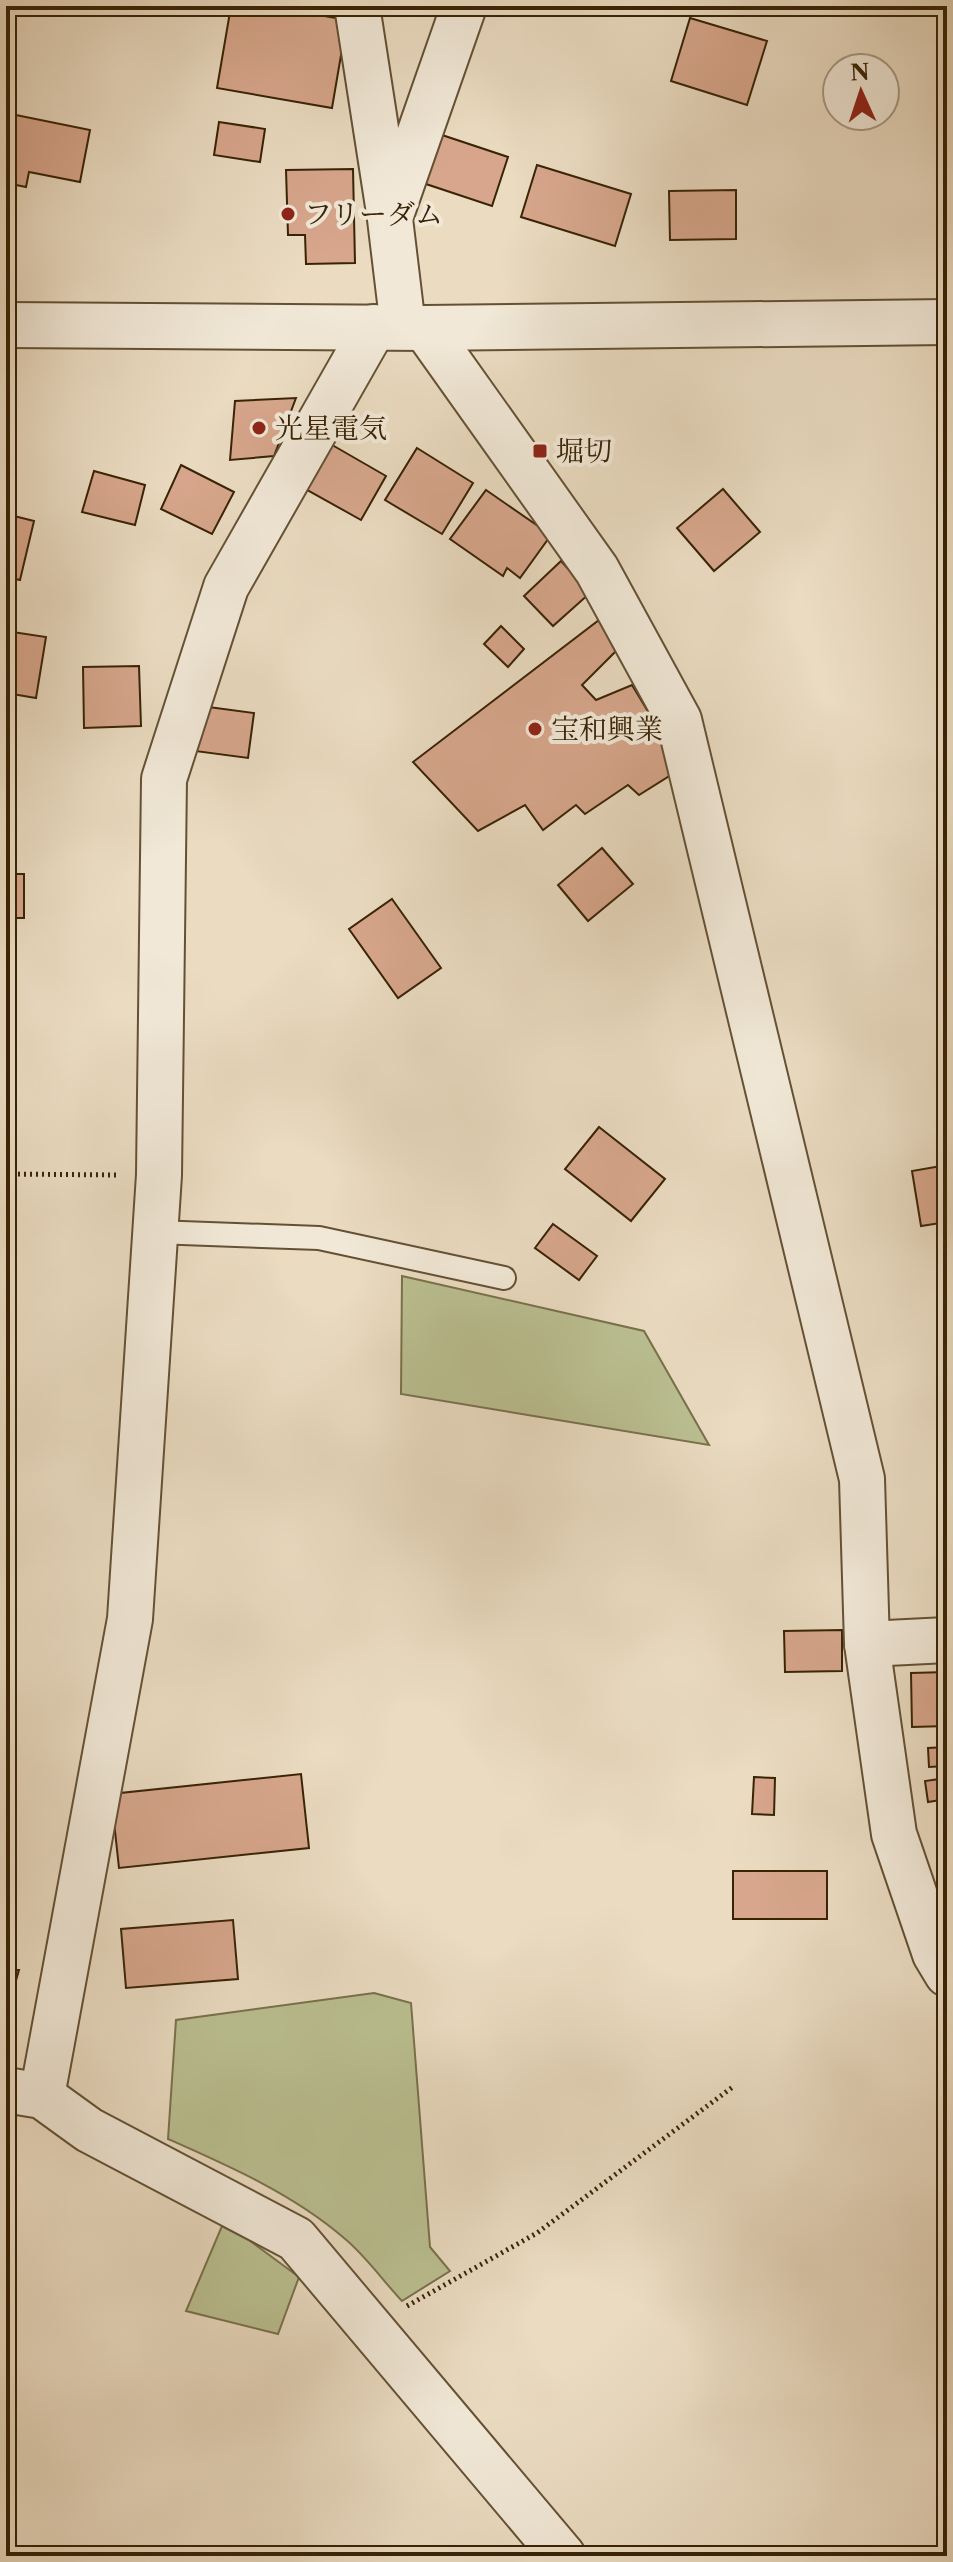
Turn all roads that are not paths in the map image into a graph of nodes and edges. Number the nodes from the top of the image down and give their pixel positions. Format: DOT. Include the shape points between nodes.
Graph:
graph roads {
  1 [pos="357,6"];
  2 [pos="464,6"];
  3 [pos="390,219"];
  4 [pos="947,322"];
  5 [pos="6,325"];
  6 [pos="401,327"];
  7 [pos="155,1232"];
  8 [pos="504,1278"];
  9 [pos="947,1640"];
  10 [pos="867,1644"];
  11 [pos="947,1974"];
  12 [pos="24,2093"];
  13 [pos="563,2556"];
  1 -- 3 [label="street"];
  2 -- 3 [label="street"];
  3 -- 6 [label="street"];
  4 -- 6 [label="street"];
  5 -- 6 [label="street"];
  6 -- 7 [label="street" via="226,587 164,779"];
  6 -- 10 [label="street" via="597,570 679,720 862,1479"];
  7 -- 8 [label="lane" via="319,1238"];
  7 -- 12 [label="street" via="130,1619"];
  9 -- 10 [label="street"];
  10 -- 11 [label="street" via="894,1834 935,1954"];
  12 -- 13 [label="street" via="296,2239"];
}
